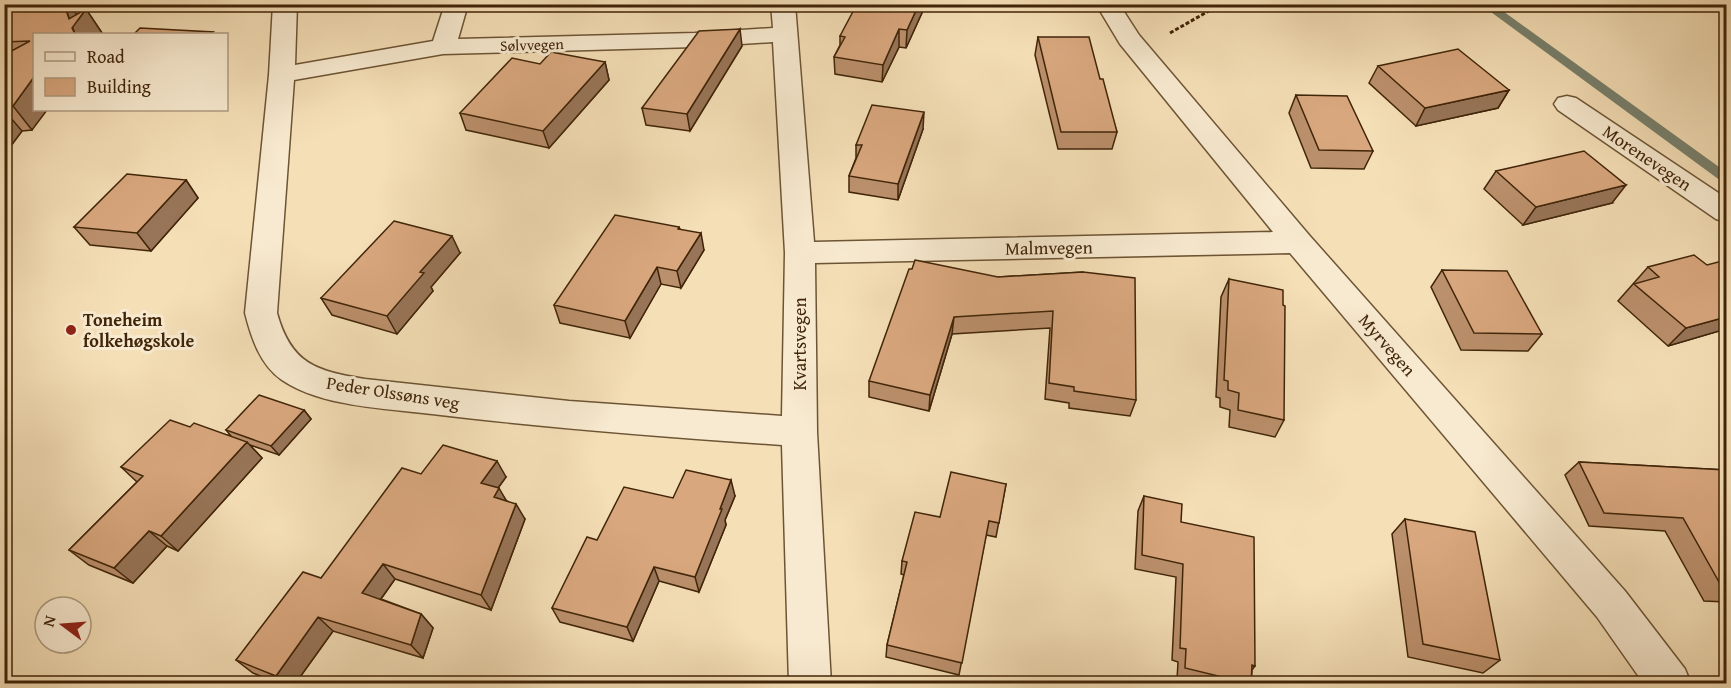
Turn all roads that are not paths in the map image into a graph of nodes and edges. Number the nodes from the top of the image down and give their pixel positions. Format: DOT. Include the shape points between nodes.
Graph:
graph roads {
  1 [pos="285,4"];
  2 [pos="457,4"];
  3 [pos="1107,4"];
  4 [pos="784,19"];
  5 [pos="443,47"];
  6 [pos="282,75"];
  7 [pos="1567,104"];
  8 [pos="1726,212"];
  9 [pos="1298,242"];
  10 [pos="800,254"];
  11 [pos="800,432"];
  12 [pos="810,684"];
  13 [pos="1670,684"];
  1 -- 6 [label="street, Peder Olssøns veg"];
  2 -- 5 [label="street"];
  3 -- 9 [label="street, Myrvegen" via="1137,49"];
  4 -- 5 [label="street, Sølvvegen" via="695,40"];
  4 -- 10 [label="street, Kvartsvegen"];
  5 -- 6 [label="street, Sølvvegen"];
  6 -- 11 [label="street, Peder Olssøns veg" via="261,313 275,353 300,374 339,388 495,409"];
  7 -- 8 [label="street, Morenevegen"];
  9 -- 10 [label="street, Malmvegen"];
  9 -- 13 [label="street, Myrvegen" via="1611,604"];
  10 -- 11 [label="street, Kvartsvegen"];
  11 -- 12 [label="street, Kvartsvegen"];
}
